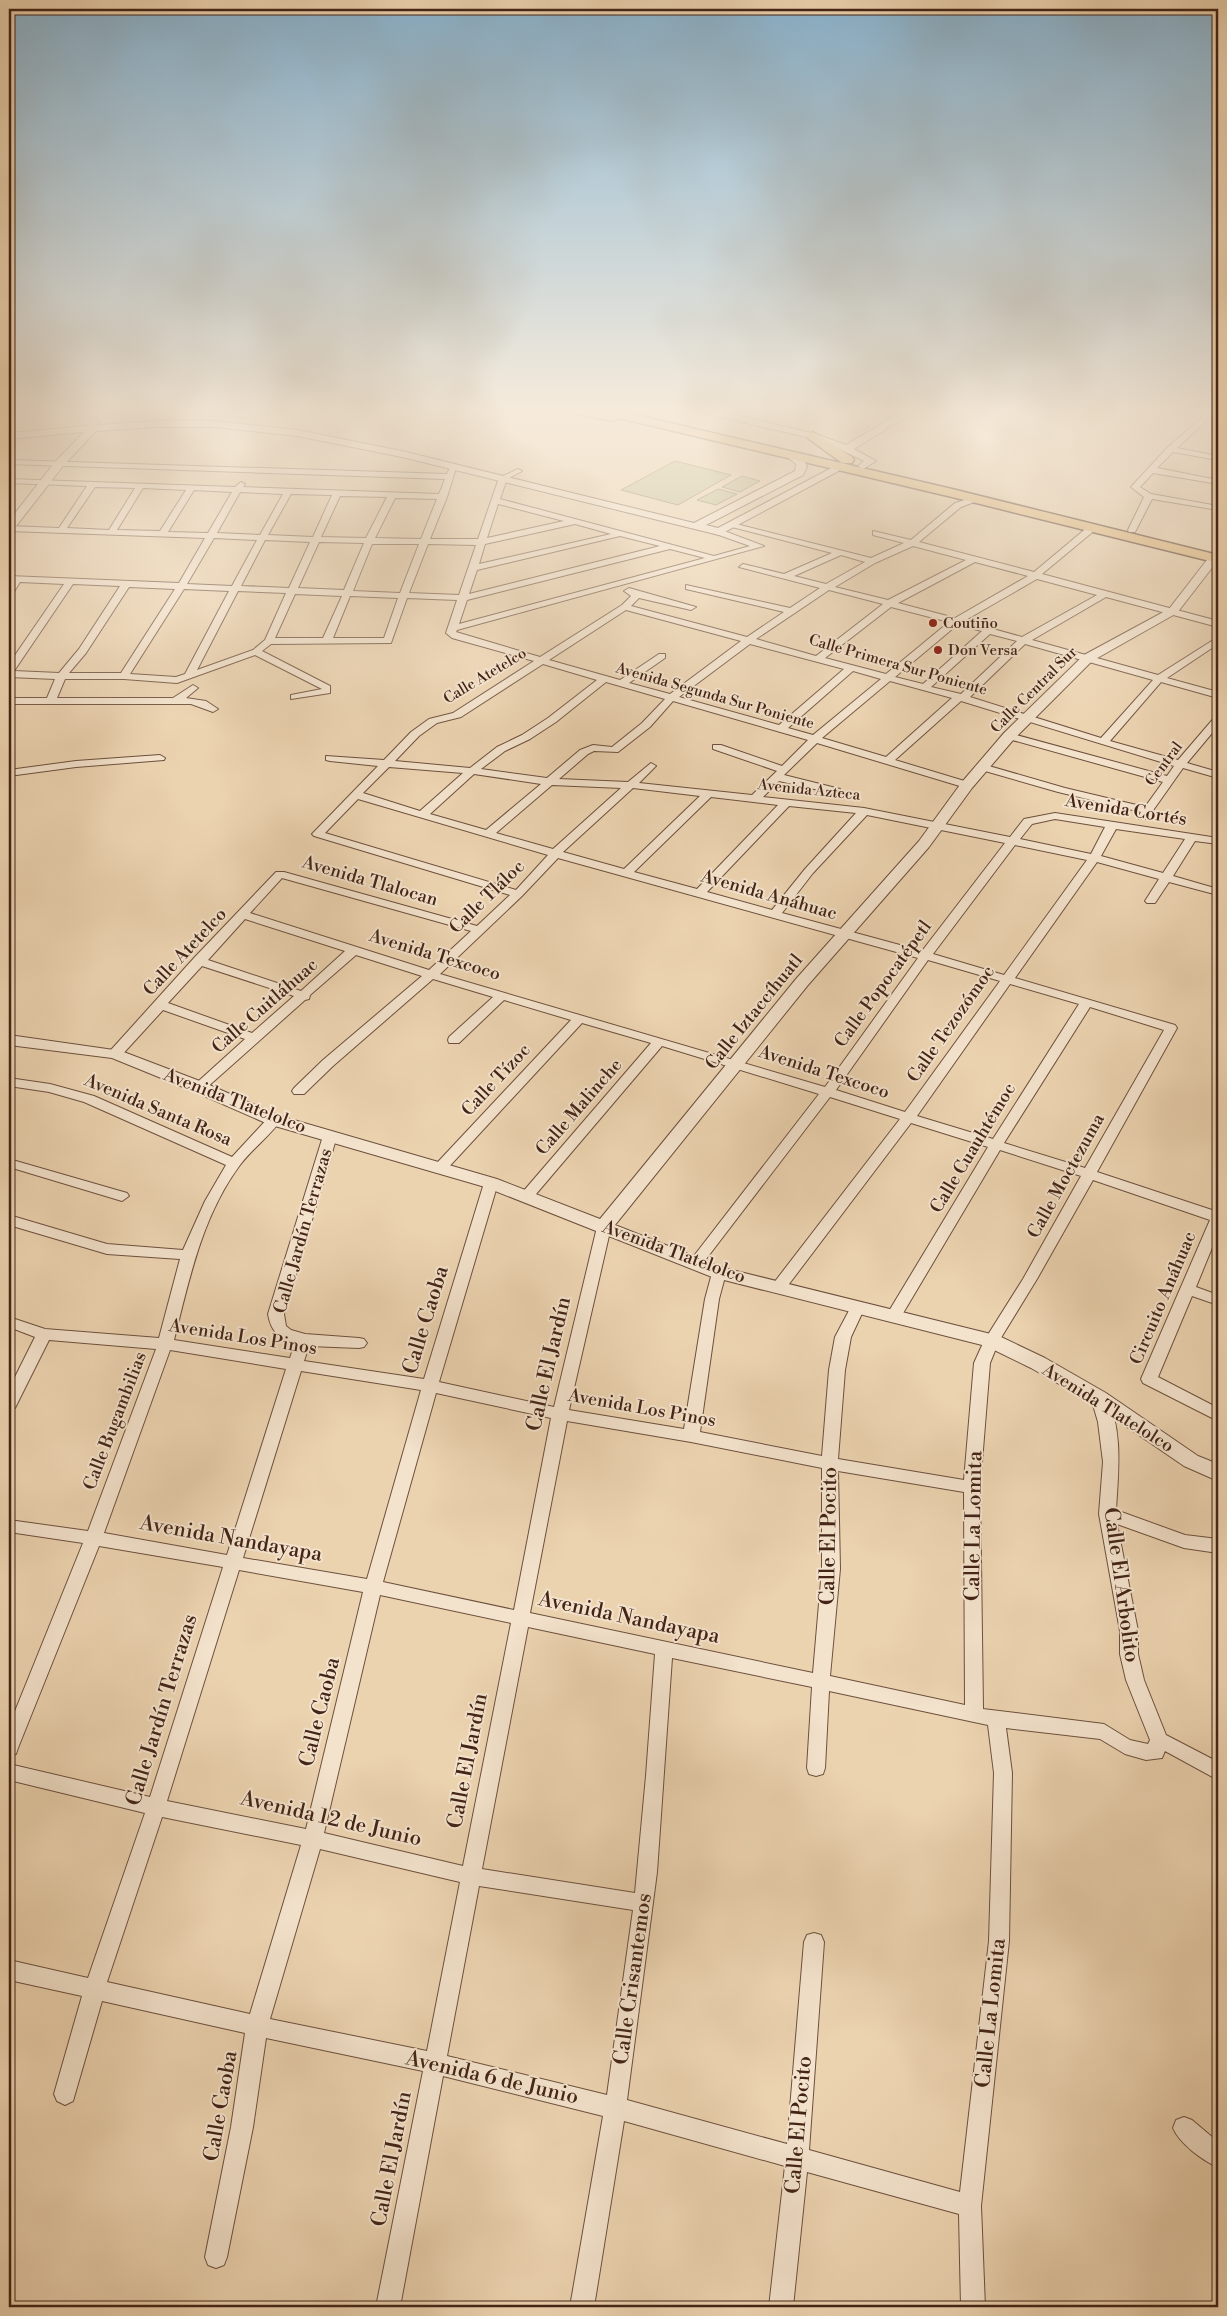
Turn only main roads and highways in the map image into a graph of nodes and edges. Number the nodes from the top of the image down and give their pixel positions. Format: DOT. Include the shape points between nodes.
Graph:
graph roads {
  1 [pos="1052,518"];
  2 [pos="1079,518"];
  3 [pos="1217,556"];
  1 -- 3 [label="main road"];
  2 -- 3 [label="main road" via="1132,530"];
}
